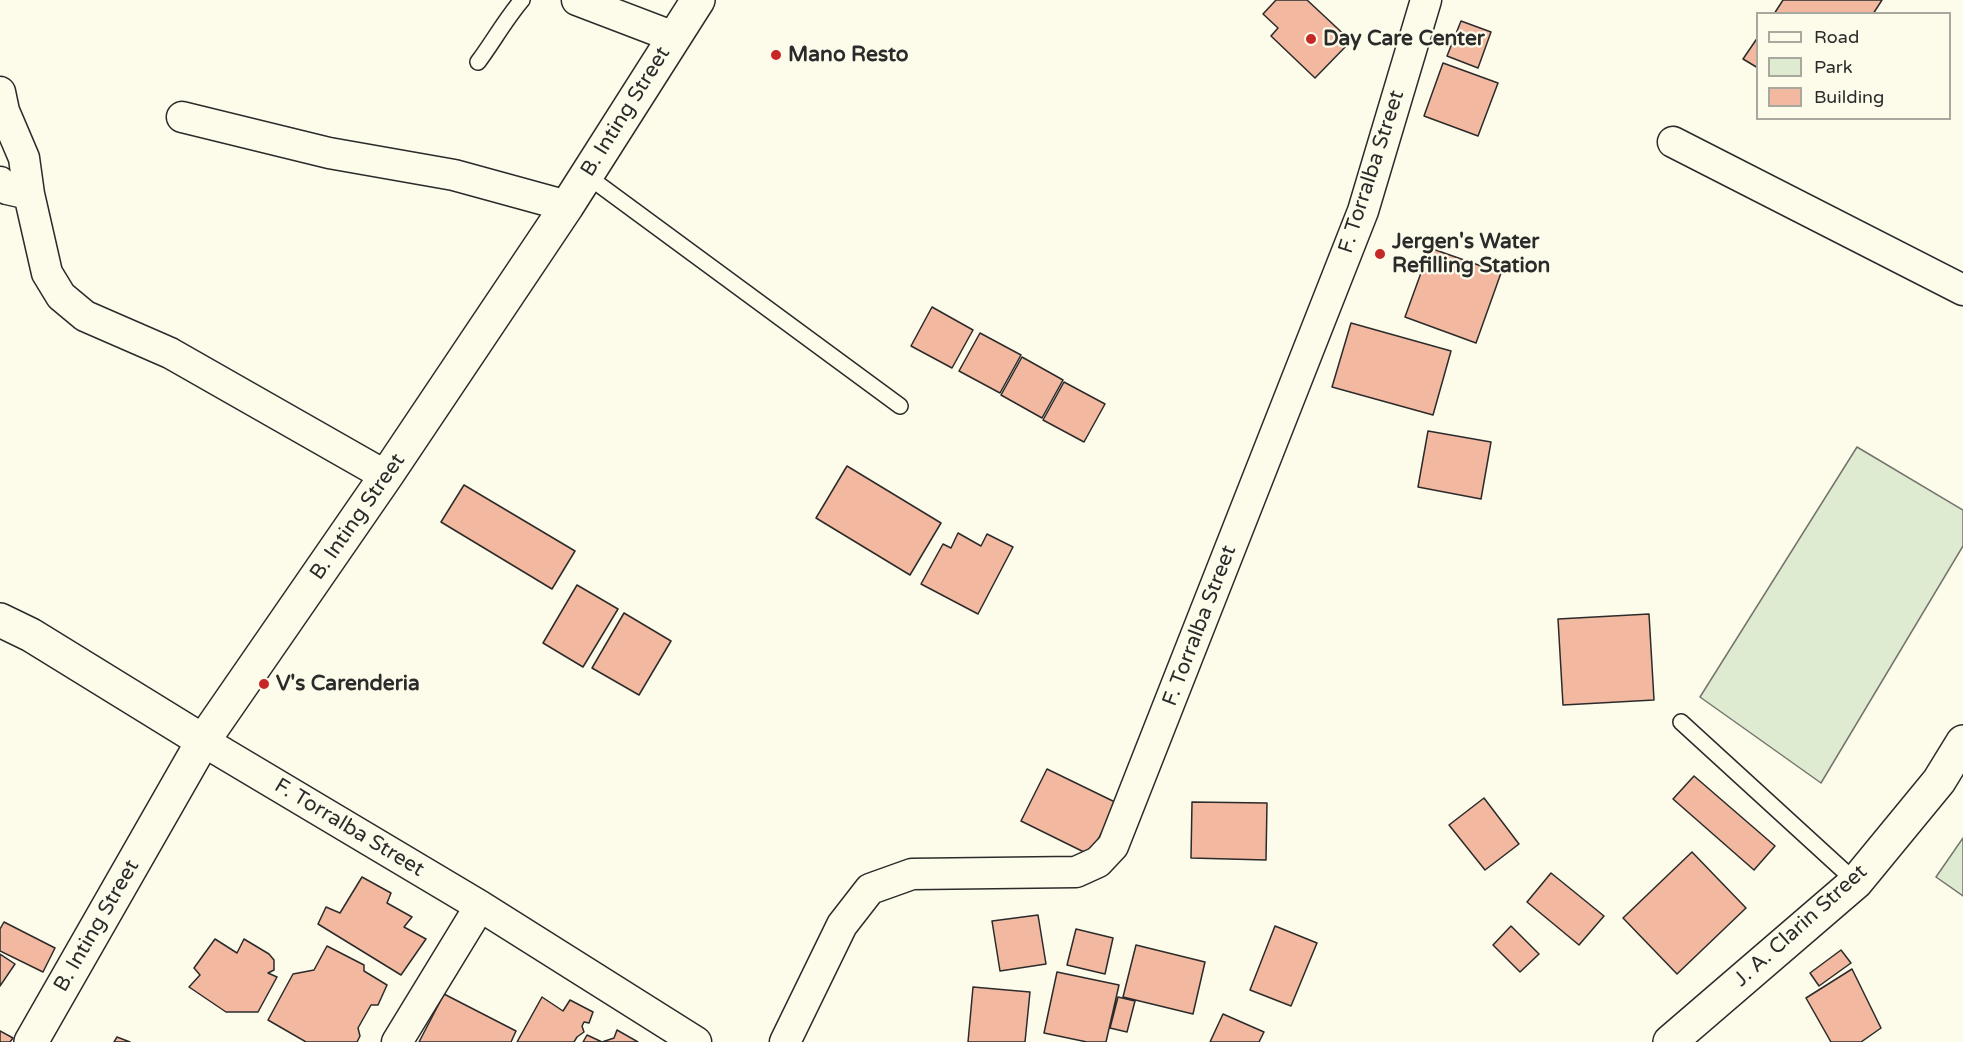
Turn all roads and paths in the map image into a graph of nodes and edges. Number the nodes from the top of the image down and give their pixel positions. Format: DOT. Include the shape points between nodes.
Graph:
graph roads {
  1 [pos="522,0"];
  2 [pos="577,0"];
  3 [pos="698,0"];
  4 [pos="1426,0"];
  5 [pos="674,37"];
  6 [pos="478,63"];
  7 [pos="1,105"];
  8 [pos="182,117"];
  9 [pos="1672,142"];
  10 [pos="586,176"];
  11 [pos="0,182"];
  12 [pos="29,194"];
  13 [pos="567,206"];
  14 [pos="1963,290"];
  15 [pos="900,406"];
  16 [pos="386,476"];
  17 [pos="0,620"];
  18 [pos="1681,722"];
  19 [pos="203,741"];
  20 [pos="1963,742"];
  21 [pos="1856,882"];
  22 [pos="480,906"];
  23 [pos="32,1042"];
  24 [pos="397,1042"];
  25 [pos="696,1042"];
  26 [pos="785,1042"];
  27 [pos="1670,1042"];
  1 -- 6 [label="lane"];
  2 -- 5 [label="street"];
  3 -- 5 [label="street, B. Inting Street"];
  4 -- 26 [label="street, F. Torralba Street" via="1363,211 1113,846 1098,862 1076,872 912,874 870,889 843,925"];
  5 -- 10 [label="street, B. Inting Street"];
  7 -- 12 [label="street" via="24,158"];
  8 -- 13 [label="street" via="329,153 454,176"];
  9 -- 14 [label="street"];
  10 -- 13 [label="street, B. Inting Street"];
  10 -- 15 [label="lane"];
  11 -- 12 [label="street" via="8,189"];
  12 -- 16 [label="street" via="47,273 61,296 85,316 170,353"];
  13 -- 16 [label="street, B. Inting Street"];
  16 -- 19 [label="street, B. Inting Street"];
  17 -- 19 [label="street, F. Torralba Street"];
  18 -- 21 [label="lane"];
  19 -- 22 [label="street, F. Torralba Street"];
  19 -- 23 [label="street, B. Inting Street"];
  20 -- 21 [label="street, J. A. Clarin Street" via="1939,781"];
  21 -- 27 [label="street, J. A. Clarin Street"];
  22 -- 24 [label="street"];
  22 -- 25 [label="street, F. Torralba Street"];
}
